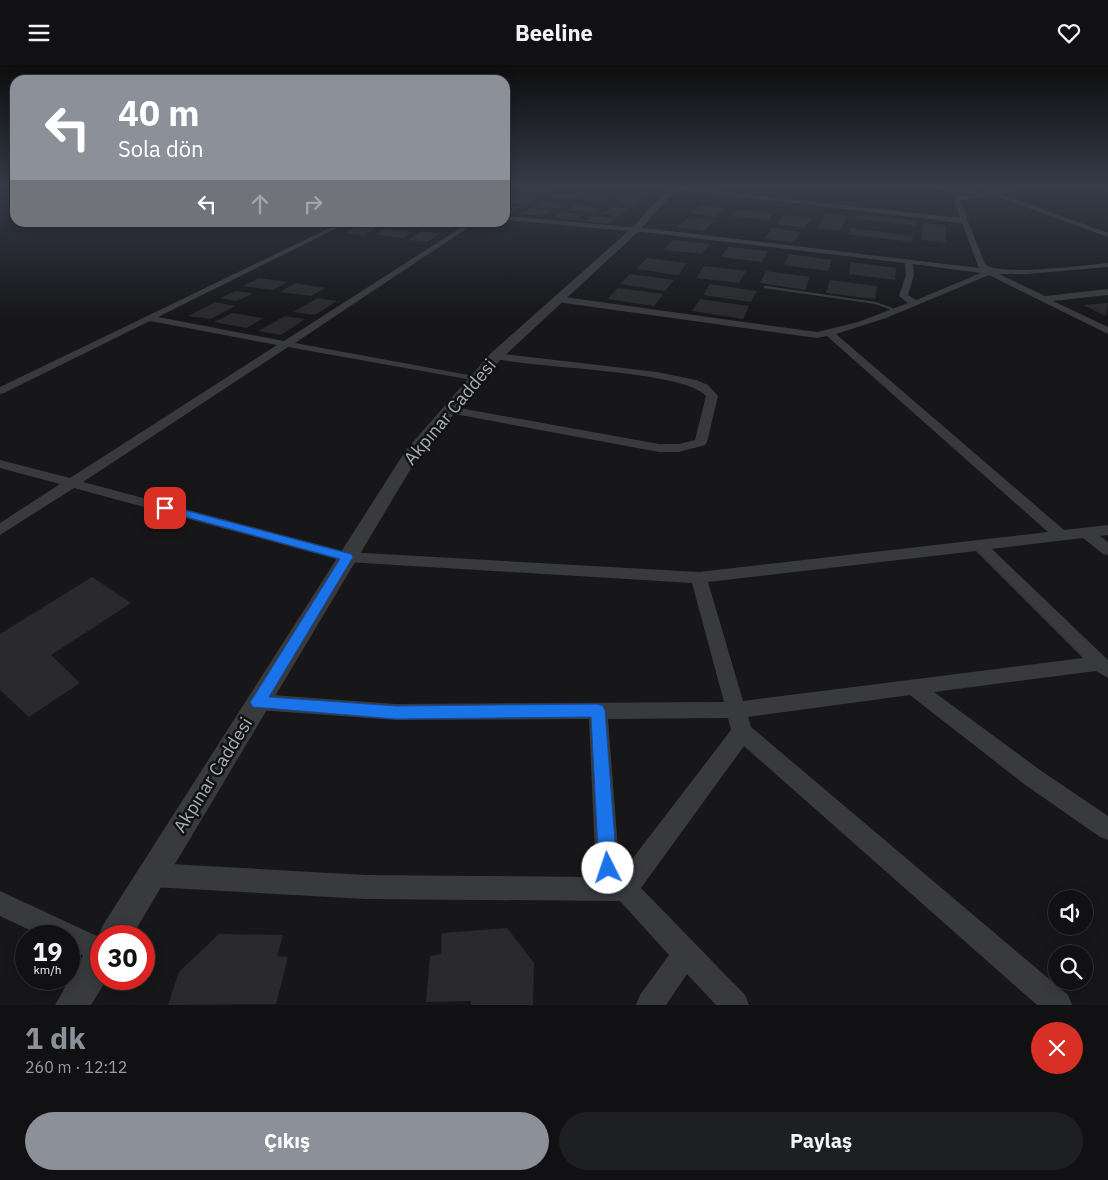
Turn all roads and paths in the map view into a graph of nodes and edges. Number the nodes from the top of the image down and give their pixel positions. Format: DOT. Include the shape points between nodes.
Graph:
graph roads {
  1 [pos="330,230"];
  2 [pos="462,230"];
  3 [pos="635,230"];
  4 [pos="643,230"];
  5 [pos="968,230"];
  6 [pos="1093,230"];
  7 [pos="1108,235"];
  8 [pos="909,261"];
  9 [pos="1108,265"];
  10 [pos="988,271"];
  11 [pos="766,287"];
  12 [pos="1108,293"];
  13 [pos="557,299"];
  14 [pos="1043,299"];
  15 [pos="914,303"];
  16 [pos="896,310"];
  17 [pos="148,318"];
  18 [pos="1108,331"];
  19 [pos="829,333"];
  20 [pos="287,344"];
  21 [pos="496,356"];
  22 [pos="474,379"];
  23 [pos="0,391"];
  24 [pos="448,410"];
  25 [pos="0,464"];
  26 [pos="73,483"];
  27 [pos="0,530"];
  28 [pos="1108,530"];
  29 [pos="1085,532"];
  30 [pos="1060,535"];
  31 [pos="979,545"];
  32 [pos="1108,550"];
  33 [pos="347,557"];
  34 [pos="699,578"];
  35 [pos="1103,667"];
  36 [pos="913,687"];
  37 [pos="258,702"];
  38 [pos="598,711"];
  39 [pos="739,721"];
  40 [pos="1108,829"];
  41 [pos="152,875"];
  42 [pos="617,888"];
  43 [pos="0,903"];
  44 [pos="121,925"];
  45 [pos="90,946"];
  46 [pos="687,952"];
  47 [pos="90,975"];
  48 [pos="72,1005"];
  49 [pos="650,1005"];
  50 [pos="735,1005"];
  51 [pos="1058,1005"];
  1 -- 17 [label="street"];
  2 -- 20 [label="street"];
  3 -- 13 [label="street, Akpınar Caddesi"];
  4 -- 8 [label="street"];
  5 -- 10 [label="street" via="974,251"];
  6 -- 7 [label="street"];
  8 -- 10 [label="street"];
  8 -- 15 [label="street" via="909,282 903,296"];
  9 -- 10 [label="street" via="1027,272"];
  10 -- 14 [label="street"];
  10 -- 15 [label="street"];
  11 -- 16 [label="lane" via="876,303"];
  12 -- 14 [label="street"];
  13 -- 19 [label="street" via="806,335"];
  13 -- 21 [label="street, Akpınar Caddesi"];
  14 -- 18 [label="street"];
  15 -- 16 [label="street"];
  16 -- 19 [label="street"];
  17 -- 20 [label="street"];
  17 -- 23 [label="street"];
  19 -- 30 [label="street"];
  20 -- 22 [label="street"];
  20 -- 26 [label="street"];
  21 -- 22 [label="street, Akpınar Caddesi"];
  21 -- 24 [label="street" via="657,375 704,387 712,395 701,442 679,448 659,448"];
  22 -- 24 [label="street, Akpınar Caddesi"];
  24 -- 33 [label="street, Akpınar Caddesi" via="412,453"];
  25 -- 26 [label="street"];
  26 -- 27 [label="street"];
  26 -- 33 [label="street"];
  28 -- 29 [label="street"];
  29 -- 30 [label="street"];
  29 -- 32 [label="street"];
  30 -- 31 [label="street"];
  31 -- 34 [label="street"];
  31 -- 35 [label="street"];
  33 -- 34 [label="street"];
  33 -- 37 [label="street, Akpınar Caddesi"];
  34 -- 39 [label="street"];
  35 -- 36 [label="street"];
  36 -- 39 [label="street"];
  36 -- 40 [label="street" via="1032,777"];
  37 -- 38 [label="street" via="396,712"];
  37 -- 41 [label="street, Akpınar Caddesi"];
  38 -- 39 [label="street"];
  38 -- 42 [label="street"];
  39 -- 42 [label="street"];
  39 -- 51 [label="street"];
  41 -- 42 [label="street" via="364,887"];
  41 -- 44 [label="street, Akpınar Caddesi"];
  42 -- 46 [label="street"];
  43 -- 45 [label="street"];
  46 -- 49 [label="street"];
  46 -- 50 [label="street"];
  47 -- 48 [label="street"];
}
